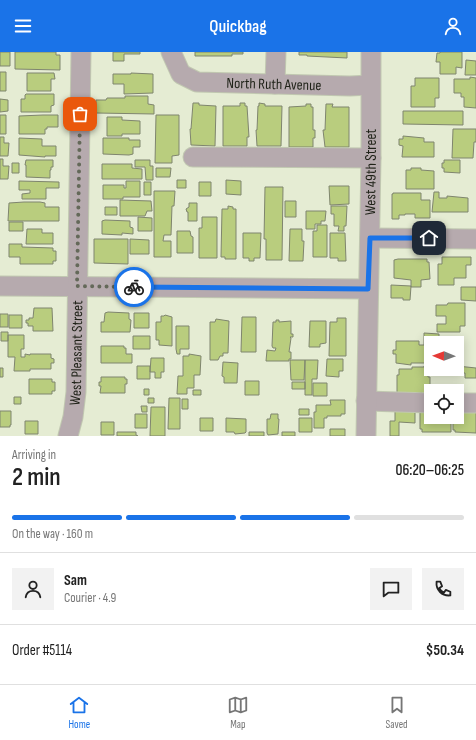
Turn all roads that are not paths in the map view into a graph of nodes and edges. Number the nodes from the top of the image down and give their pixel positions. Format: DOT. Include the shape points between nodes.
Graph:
graph roads {
  1 [pos="81,52"];
  2 [pos="171,52"];
  3 [pos="276,52"];
  4 [pos="371,52"];
  5 [pos="275,84"];
  6 [pos="370,85"];
  7 [pos="192,157"];
  8 [pos="371,158"];
  9 [pos="370,238"];
  10 [pos="476,239"];
  11 [pos="0,286"];
  12 [pos="77,286"];
  13 [pos="368,289"];
  14 [pos="366,401"];
  15 [pos="424,403"];
  16 [pos="464,403"];
  17 [pos="476,403"];
  18 [pos="68,436"];
  19 [pos="366,436"];
  1 -- 12 [label="street, West Pleasant Street"];
  2 -- 5 [label="street, North Ruth Avenue" via="180,74 197,82"];
  3 -- 5 [label="street"];
  4 -- 6 [label="street, West 49th Street"];
  5 -- 6 [label="street, North Ruth Avenue"];
  6 -- 8 [label="street, West 49th Street"];
  7 -- 8 [label="street"];
  8 -- 9 [label="street, West 49th Street"];
  9 -- 10 [label="street"];
  9 -- 13 [label="street, West 49th Street"];
  11 -- 12 [label="street"];
  12 -- 13 [label="street"];
  12 -- 18 [label="street, West Pleasant Street" via="76,392"];
  13 -- 14 [label="street, West 49th Street"];
  14 -- 15 [label="street"];
  14 -- 19 [label="street, West 49th Street"];
  16 -- 17 [label="street"];
}
